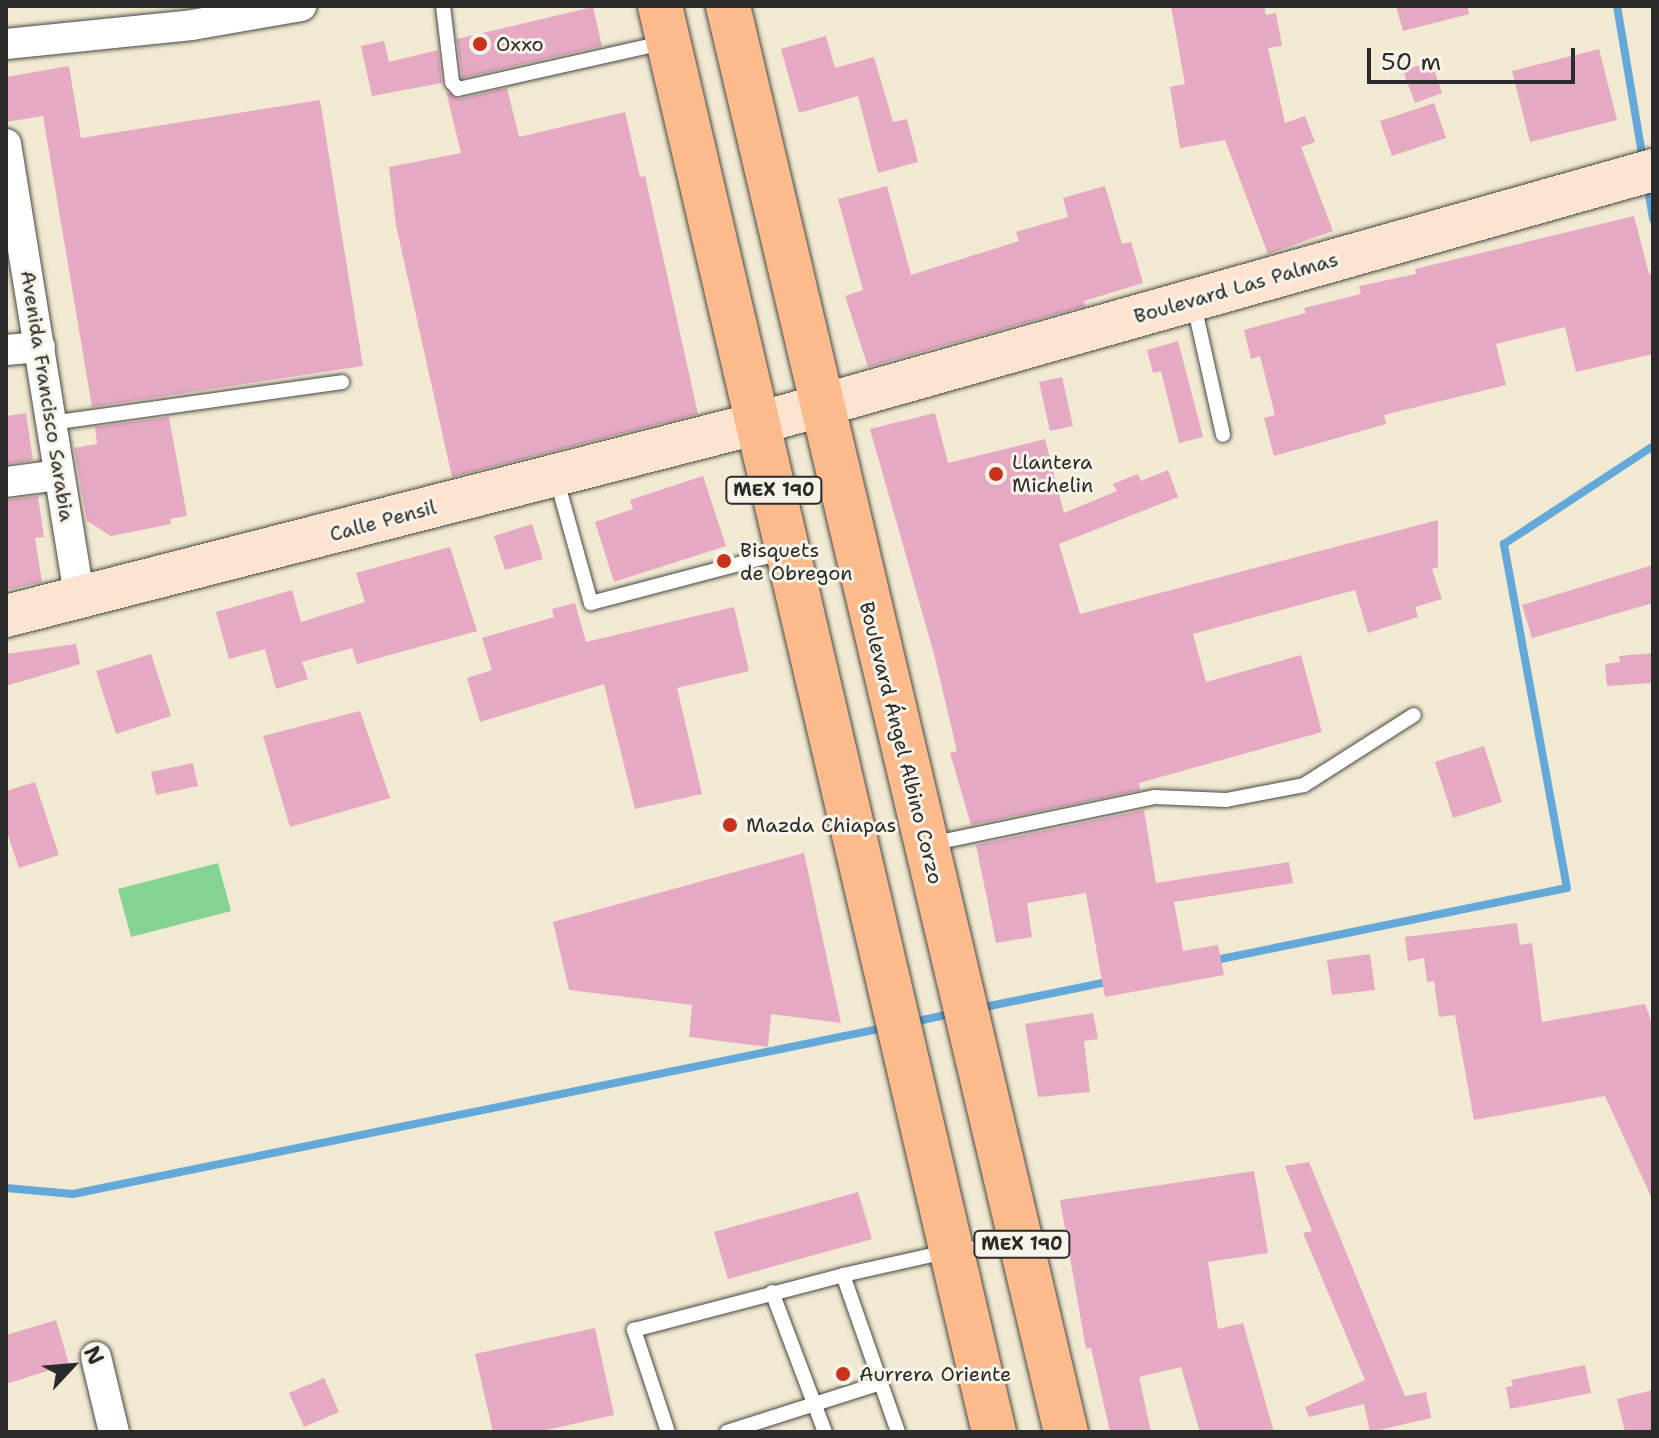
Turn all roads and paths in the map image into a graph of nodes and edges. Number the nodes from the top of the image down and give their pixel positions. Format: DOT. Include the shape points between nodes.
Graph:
graph roads {
  1 [pos="301,6"];
  2 [pos="443,6"];
  3 [pos="728,6"];
  4 [pos="190,15"];
  5 [pos="665,24"];
  6 [pos="6,44"];
  7 [pos="6,144"];
  8 [pos="1643,173"];
  9 [pos="11,200"];
  10 [pos="1193,300"];
  11 [pos="40,347"];
  12 [pos="6,350"];
  13 [pos="342,382"];
  14 [pos="819,406"];
  15 [pos="51,423"];
  16 [pos="759,423"];
  17 [pos="1223,435"];
  18 [pos="58,475"];
  19 [pos="556,476"];
  20 [pos="6,482"];
  21 [pos="788,551"];
  22 [pos="80,600"];
  23 [pos="6,616"];
  24 [pos="1414,715"];
  25 [pos="926,845"];
  26 [pos="1022,1244"];
  27 [pos="950,1251"];
  28 [pos="843,1275"];
  29 [pos="772,1292"];
  30 [pos="96,1357"];
  31 [pos="881,1383"];
  32 [pos="814,1402"];
  33 [pos="114,1432"];
  34 [pos="668,1432"];
  35 [pos="727,1432"];
  36 [pos="825,1432"];
  37 [pos="898,1432"];
  38 [pos="994,1432"];
  39 [pos="1066,1432"];
  1 -- 4 [label="street"];
  2 -- 5 [label="lane" via="452,82 458,89"];
  3 -- 14 [label="main road, Boulevard Ángel Albino Corzo / MEX 190"];
  4 -- 6 [label="street"];
  5 -- 16 [label="main road, MEX 190"];
  7 -- 9 [label="street, Avenida Francisco Sarabia"];
  8 -- 10 [label="main road, Boulevard Las Palmas"];
  9 -- 11 [label="street, Avenida Francisco Sarabia"];
  10 -- 14 [label="main road, Boulevard Las Palmas"];
  10 -- 17 [label="lane"];
  11 -- 12 [label="street"];
  11 -- 15 [label="street, Avenida Francisco Sarabia"];
  13 -- 15 [label="lane"];
  14 -- 16 [label="main road, Boulevard Las Palmas"];
  14 -- 25 [label="main road, Boulevard Ángel Albino Corzo / MEX 190"];
  15 -- 18 [label="street, Avenida Francisco Sarabia"];
  16 -- 19 [label="main road, Calle Pensil"];
  16 -- 21 [label="main road, MEX 190"];
  18 -- 20 [label="street"];
  18 -- 22 [label="street, Avenida Francisco Sarabia"];
  19 -- 21 [label="lane" via="591,603"];
  19 -- 22 [label="main road, Calle Pensil"];
  21 -- 27 [label="main road, MEX 190"];
  22 -- 23 [label="main road, Calle Pensil"];
  24 -- 25 [label="lane" via="1304,785 1226,800 1155,797"];
  25 -- 26 [label="main road, Boulevard Ángel Albino Corzo / MEX 190"];
  26 -- 27 [label="lane"];
  26 -- 39 [label="main road, Boulevard Ángel Albino Corzo / MEX 190"];
  27 -- 28 [label="lane"];
  27 -- 38 [label="main road, MEX 190"];
  28 -- 29 [label="lane"];
  28 -- 31 [label="lane"];
  29 -- 32 [label="lane"];
  29 -- 34 [label="lane" via="634,1330"];
  30 -- 33 [label="street"];
  31 -- 32 [label="lane"];
  31 -- 37 [label="lane"];
  32 -- 35 [label="lane"];
  32 -- 36 [label="lane"];
}
